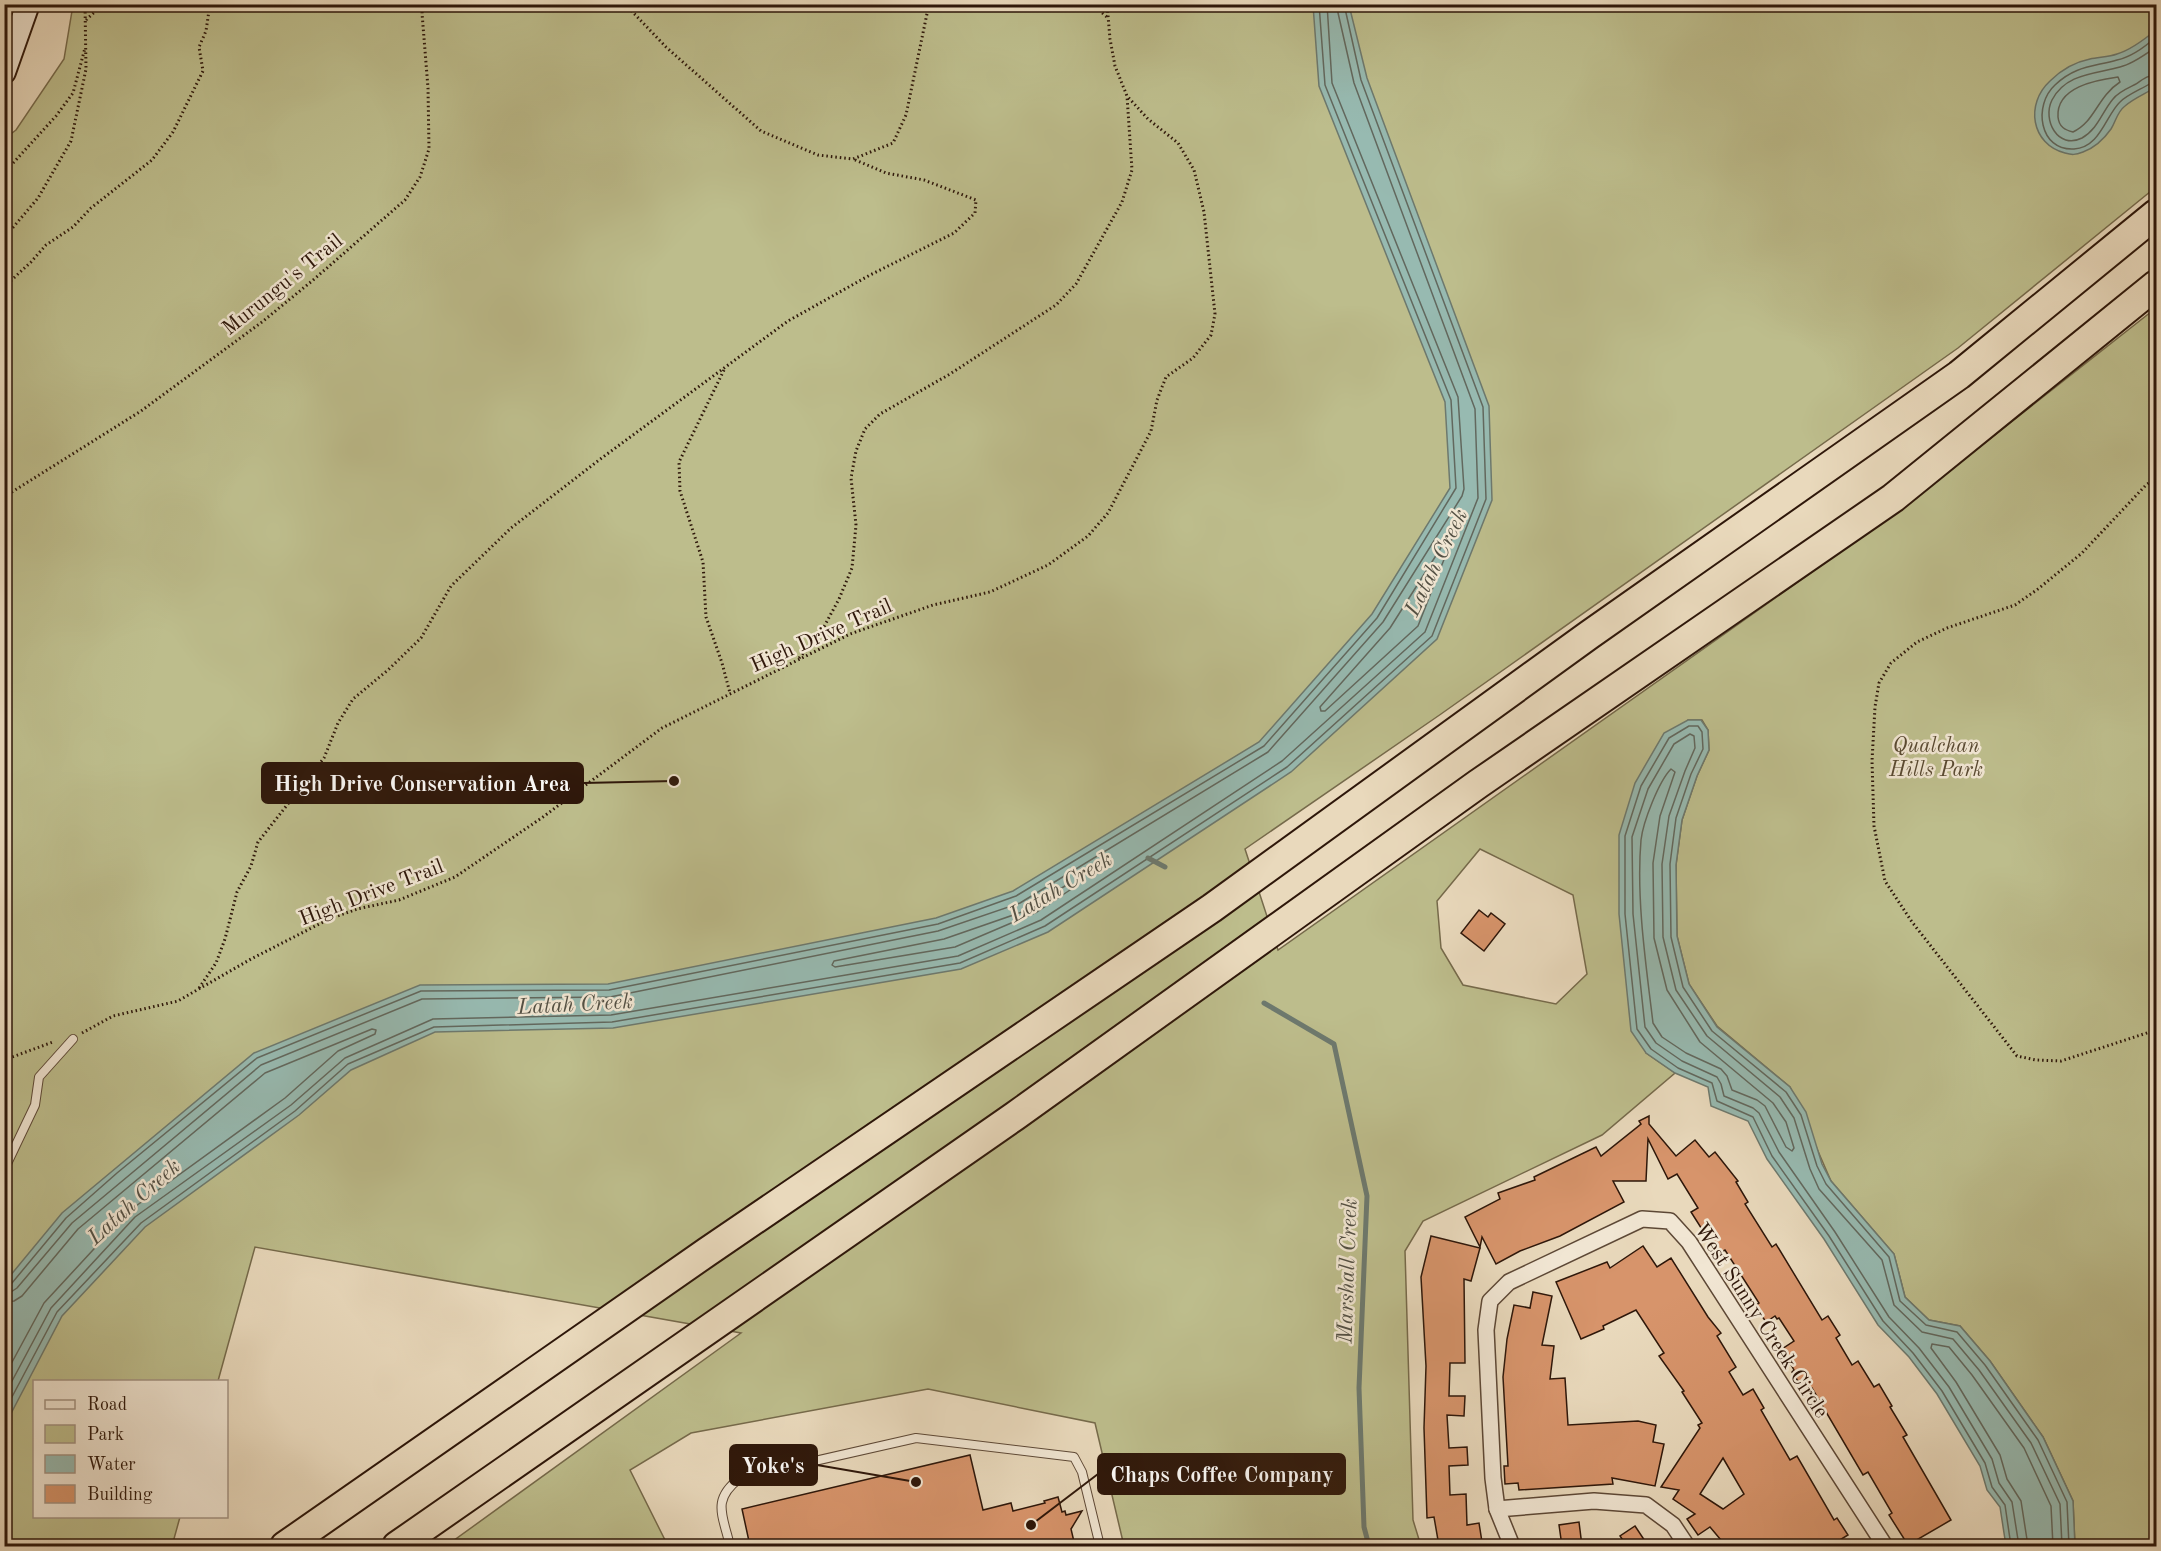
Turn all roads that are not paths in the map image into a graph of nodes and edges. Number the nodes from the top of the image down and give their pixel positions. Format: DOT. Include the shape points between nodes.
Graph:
graph roads {
  1 [pos="28,5"];
  2 [pos="4,72"];
  3 [pos="2157,214"];
  4 [pos="2157,285"];
  5 [pos="73,1039"];
  6 [pos="4,1170"];
  7 [pos="1497,1509"];
  8 [pos="285,1546"];
  9 [pos="398,1546"];
  10 [pos="730,1546"];
  11 [pos="1100,1546"];
  12 [pos="1512,1546"];
  13 [pos="1687,1546"];
  14 [pos="1885,1546"];
  1 -- 2 [label="main road"];
  3 -- 8 [label="highway" via="1959,375 1589,635 1212,908"];
  4 -- 9 [label="highway" via="1893,498 1488,778 996,1129"];
  5 -- 6 [label="lane" via="39,1077 35,1105"];
  7 -- 12 [label="street"];
  7 -- 13 [label="street" via="1594,1502 1646,1505 1672,1525"];
  7 -- 14 [label="street, West Sunny Creek Circle" via="1485,1330 1491,1301 1509,1282 1642,1220 1670,1221 1689,1242"];
  10 -- 11 [label="lane" via="720,1505 727,1489 740,1478 916,1438 1074,1457 1082,1472"];
}
